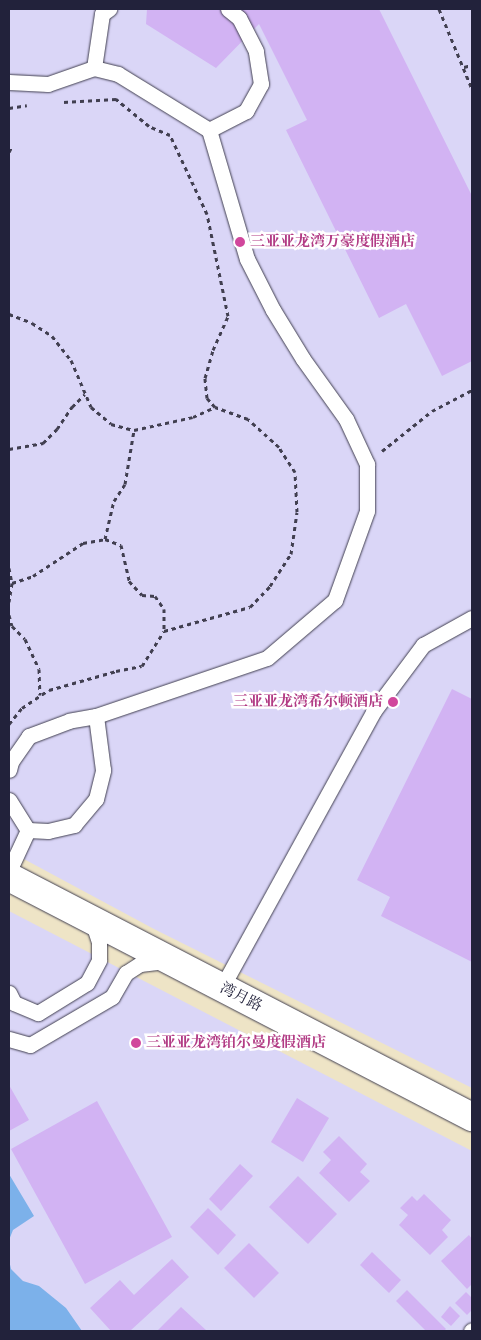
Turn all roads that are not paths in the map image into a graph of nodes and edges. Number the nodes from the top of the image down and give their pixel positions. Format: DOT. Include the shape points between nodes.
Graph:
graph roads {
  1 [pos="109,9"];
  2 [pos="228,9"];
  3 [pos="94,68"];
  4 [pos="9,82"];
  5 [pos="209,130"];
  6 [pos="472,618"];
  7 [pos="96,716"];
  8 [pos="9,770"];
  9 [pos="9,800"];
  10 [pos="28,830"];
  11 [pos="9,871"];
  12 [pos="9,876"];
  13 [pos="92,919"];
  14 [pos="170,960"];
  15 [pos="222,987"];
  16 [pos="9,993"];
  17 [pos="9,1038"];
  18 [pos="472,1117"];
  1 -- 3 [label="lane" via="102,14"];
  2 -- 5 [label="lane" via="239,18 256,51 260,84 246,112"];
  3 -- 4 [label="lane" via="48,84"];
  3 -- 5 [label="lane" via="118,74"];
  5 -- 7 [label="lane" via="247,259 303,359 346,419 367,464 367,511 335,600 267,658"];
  6 -- 15 [label="lane" via="424,645 374,712"];
  7 -- 8 [label="lane" via="69,720 29,736"];
  7 -- 10 [label="lane" via="103,770 96,799 74,825 48,831"];
  9 -- 10 [label="lane"];
  10 -- 11 [label="lane"];
  12 -- 13 [label="street, 湾月路"];
  13 -- 14 [label="street, 湾月路"];
  13 -- 16 [label="lane" via="99,942 99,960 87,983 38,1013 14,1003"];
  14 -- 15 [label="street, 湾月路"];
  14 -- 17 [label="lane" via="140,964 126,973 112,997 30,1045"];
  15 -- 18 [label="street, 湾月路"];
}
